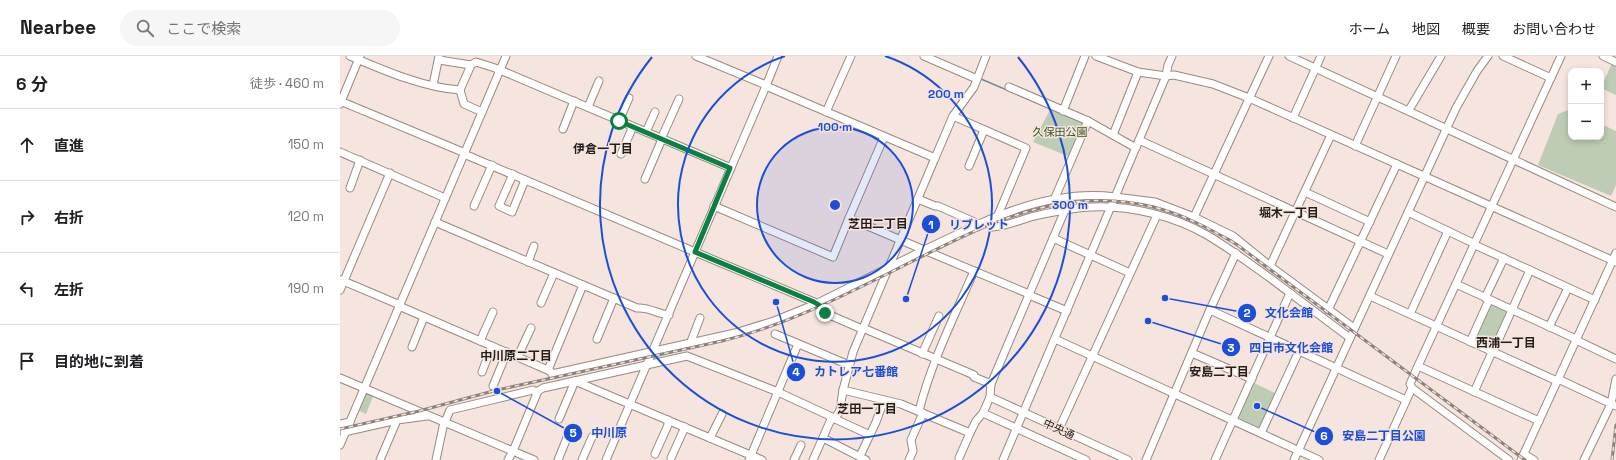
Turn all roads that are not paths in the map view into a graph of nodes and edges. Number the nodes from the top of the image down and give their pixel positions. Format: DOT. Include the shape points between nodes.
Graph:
graph roads {
  1 [pos="350,56"];
  2 [pos="506,56"];
  3 [pos="697,56"];
  4 [pos="778,56"];
  5 [pos="851,56"];
  6 [pos="924,56"];
  7 [pos="986,56"];
  8 [pos="1085,56"];
  9 [pos="1096,56"];
  10 [pos="1172,56"];
  11 [pos="1268,56"];
  12 [pos="1289,56"];
  13 [pos="1321,56"];
  14 [pos="1396,56"];
  15 [pos="1441,56"];
  16 [pos="1488,56"];
  17 [pos="1503,56"];
  18 [pos="1561,56"];
  19 [pos="1603,56"];
  20 [pos="360,58"];
  21 [pos="439,58"];
  22 [pos="1616,62"];
  23 [pos="471,65"];
  24 [pos="1315,68"];
  25 [pos="500,71"];
  26 [pos="1138,72"];
  27 [pos="1166,76"];
  28 [pos="1552,78"];
  29 [pos="977,79"];
  30 [pos="599,81"];
  31 [pos="433,85"];
  32 [pos="766,86"];
  33 [pos="1008,87"];
  34 [pos="460,90"];
  35 [pos="1378,96"];
  36 [pos="629,98"];
  37 [pos="1249,98"];
  38 [pos="679,99"];
  39 [pos="574,101"];
  40 [pos="340,102"];
  41 [pos="588,107"];
  42 [pos="1409,110"];
  43 [pos="1063,111"];
  44 [pos="482,112"];
  45 [pos="655,112"];
  46 [pos="826,112"];
  47 [pos="953,116"];
  48 [pos="1293,118"];
  49 [pos="619,121"];
  50 [pos="1087,123"];
  51 [pos="631,126"];
  52 [pos="1446,128"];
  53 [pos="563,129"];
  54 [pos="984,130"];
  55 [pos="646,132"];
  56 [pos="1113,135"];
  57 [pos="1331,135"];
  58 [pos="884,137"];
  59 [pos="661,139"];
  60 [pos="1139,140"];
  61 [pos="1355,146"];
  62 [pos="1136,148"];
  63 [pos="340,152"];
  64 [pos="464,154"];
  65 [pos="621,154"];
  66 [pos="935,158"];
  67 [pos="360,160"];
  68 [pos="1514,160"];
  69 [pos="1397,164"];
  70 [pos="492,165"];
  71 [pos="969,166"];
  72 [pos="730,168"];
  73 [pos="390,173"];
  74 [pos="513,174"];
  75 [pos="1214,174"];
  76 [pos="1424,175"];
  77 [pos="645,179"];
  78 [pos="525,180"];
  79 [pos="350,188"];
  80 [pos="1305,192"];
  81 [pos="1115,197"];
  82 [pos="445,198"];
  83 [pos="918,199"];
  84 [pos="1054,200"];
  85 [pos="474,206"];
  86 [pos="714,206"];
  87 [pos="1492,206"];
  88 [pos="1616,207"];
  89 [pos="1111,208"];
  90 [pos="1065,210"];
  91 [pos="1295,212"];
  92 [pos="1408,212"];
  93 [pos="998,215"];
  94 [pos="1157,215"];
  95 [pos="1194,217"];
  96 [pos="849,218"];
  97 [pos="435,222"];
  98 [pos="1370,222"];
  99 [pos="979,224"];
  100 [pos="1448,231"];
  101 [pos="1053,238"];
  102 [pos="900,240"];
  103 [pos="1360,241"];
  104 [pos="1475,244"];
  105 [pos="534,246"];
  106 [pos="924,250"];
  107 [pos="695,252"];
  108 [pos="1236,253"];
  109 [pos="1616,253"];
  110 [pos="1388,254"];
  111 [pos="1090,255"];
  112 [pos="1504,258"];
  113 [pos="1614,261"];
  114 [pos="528,262"];
  115 [pos="1270,266"];
  116 [pos="888,268"];
  117 [pos="1530,270"];
  118 [pos="974,271"];
  119 [pos="554,273"];
  120 [pos="1130,273"];
  121 [pos="342,281"];
  122 [pos="1456,284"];
  123 [pos="583,285"];
  124 [pos="1568,288"];
  125 [pos="340,290"];
  126 [pos="1290,293"];
  127 [pos="1029,294"];
  128 [pos="1370,296"];
  129 [pos="614,298"];
  130 [pos="1487,299"];
  131 [pos="1594,300"];
  132 [pos="541,303"];
  133 [pos="816,304"];
  134 [pos="399,306"];
  135 [pos="1210,310"];
  136 [pos="1328,310"];
  137 [pos="1512,310"];
  138 [pos="1067,311"];
  139 [pos="493,312"];
  140 [pos="1410,314"];
  141 [pos="668,315"];
  142 [pos="939,316"];
  143 [pos="424,317"];
  144 [pos="700,318"];
  145 [pos="1437,326"];
  146 [pos="1549,327"];
  147 [pos="531,328"];
  148 [pos="862,328"];
  149 [pos="1354,328"];
  150 [pos="775,334"];
  151 [pos="1270,338"];
  152 [pos="1350,338"];
  153 [pos="597,339"];
  154 [pos="1054,339"];
  155 [pos="1576,340"];
  156 [pos="480,341"];
  157 [pos="1470,342"];
  158 [pos="690,344"];
  159 [pos="798,344"];
  160 [pos="492,346"];
  161 [pos="412,347"];
  162 [pos="653,351"];
  163 [pos="1299,351"];
  164 [pos="507,352"];
  165 [pos="1493,352"];
  166 [pos="1192,353"];
  167 [pos="922,354"];
  168 [pos="518,356"];
  169 [pos="1092,357"];
  170 [pos="936,359"];
  171 [pos="1616,359"];
  172 [pos="647,364"];
  173 [pos="849,365"];
  174 [pos="1418,366"];
  175 [pos="1336,368"];
  176 [pos="548,370"];
  177 [pos="482,372"];
  178 [pos="340,378"];
  179 [pos="1616,378"];
  180 [pos="1252,379"];
  181 [pos="1557,380"];
  182 [pos="575,381"];
  183 [pos="991,384"];
  184 [pos="493,386"];
  185 [pos="365,388"];
  186 [pos="1412,388"];
  187 [pos="843,390"];
  188 [pos="538,391"];
  189 [pos="778,392"];
  190 [pos="1474,392"];
  191 [pos="1174,394"];
  192 [pos="990,397"];
  193 [pos="884,400"];
  194 [pos="1406,400"];
  195 [pos="630,404"];
  196 [pos="1613,405"];
  197 [pos="921,412"];
  198 [pos="1023,412"];
  199 [pos="983,413"];
  200 [pos="722,414"];
  201 [pos="428,416"];
  202 [pos="834,418"];
  203 [pos="559,419"];
  204 [pos="397,420"];
  205 [pos="668,420"];
  206 [pos="1233,421"];
  207 [pos="1539,421"];
  208 [pos="350,422"];
  209 [pos="444,422"];
  210 [pos="340,424"];
  211 [pos="685,427"];
  212 [pos="571,428"];
  213 [pos="1017,429"];
  214 [pos="1059,429"];
  215 [pos="343,432"];
  216 [pos="970,433"];
  217 [pos="1261,433"];
  218 [pos="870,435"];
  219 [pos="592,437"];
  220 [pos="710,438"];
  221 [pos="823,438"];
  222 [pos="340,445"];
  223 [pos="801,445"];
  224 [pos="1298,450"];
  225 [pos="513,451"];
  226 [pos="655,454"];
  227 [pos="1522,457"];
  228 [pos="672,458"];
  229 [pos="750,458"];
  230 [pos="863,458"];
  231 [pos="959,458"];
  232 [pos="1083,459"];
  233 [pos="380,460"];
  234 [pos="436,460"];
  235 [pos="508,460"];
  236 [pos="534,460"];
  237 [pos="558,460"];
  238 [pos="582,460"];
  239 [pos="606,460"];
  240 [pos="762,460"];
  241 [pos="794,460"];
  242 [pos="813,460"];
  243 [pos="909,460"];
  244 [pos="1003,460"];
  245 [pos="1128,460"];
  246 [pos="1146,460"];
  247 [pos="1215,460"];
  248 [pos="1294,460"];
  249 [pos="1319,460"];
  250 [pos="1379,460"];
  251 [pos="1509,460"];
  252 [pos="1534,460"];
  253 [pos="1584,460"];
  1 -- 20 [label="street"];
  2 -- 25 [label="street"];
  3 -- 32 [label="street"];
  4 -- 32 [label="street"];
  5 -- 46 [label="street"];
  6 -- 29 [label="street"];
  7 -- 29 [label="street"];
  8 -- 43 [label="street"];
  9 -- 26 [label="street"];
  10 -- 27 [label="street"];
  11 -- 37 [label="street"];
  12 -- 24 [label="street"];
  13 -- 24 [label="street"];
  14 -- 35 [label="street"];
  15 -- 42 [label="street"];
  16 -- 52 [label="street" via="1466,89"];
  17 -- 28 [label="street"];
  18 -- 28 [label="street"];
  19 -- 22 [label="street"];
  20 -- 31 [label="street" via="394,74"];
  20 -- 40 [label="street"];
  21 -- 23 [label="street"];
  21 -- 31 [label="street"];
  23 -- 25 [label="street" via="476,62"];
  23 -- 34 [label="street"];
  24 -- 35 [label="street"];
  24 -- 48 [label="street"];
  25 -- 39 [label="street"];
  25 -- 44 [label="street"];
  26 -- 27 [label="street"];
  26 -- 56 [label="street"];
  27 -- 37 [label="street" via="1174,75 1213,84"];
  27 -- 60 [label="street"];
  28 -- 68 [label="street"];
  29 -- 47 [label="street"];
  30 -- 41 [label="street"];
  31 -- 34 [label="street"];
  32 -- 46 [label="street"];
  32 -- 72 [label="street"];
  33 -- 43 [label="street"];
  34 -- 44 [label="street" via="464,104"];
  35 -- 42 [label="street"];
  35 -- 61 [label="street"];
  36 -- 49 [label="street"];
  37 -- 48 [label="street"];
  37 -- 75 [label="street"];
  38 -- 59 [label="street"];
  39 -- 41 [label="street"];
  39 -- 53 [label="street"];
  40 -- 64 [label="street"];
  41 -- 49 [label="street"];
  42 -- 52 [label="street"];
  43 -- 50 [label="street"];
  44 -- 64 [label="street"];
  45 -- 55 [label="street"];
  46 -- 58 [label="street"];
  47 -- 54 [label="street"];
  47 -- 66 [label="street"];
  48 -- 57 [label="street"];
  49 -- 51 [label="street"];
  50 -- 56 [label="street"];
  50 -- 84 [label="street"];
  51 -- 55 [label="street"];
  51 -- 65 [label="street"];
  52 -- 68 [label="street"];
  52 -- 76 [label="street"];
  54 -- 71 [label="street"];
  54 -- 93 [label="street" via="1026,148"];
  55 -- 59 [label="street"];
  56 -- 62 [label="street"];
  57 -- 61 [label="street"];
  57 -- 80 [label="street"];
  58 -- 66 [label="street"];
  58 -- 96 [label="street"];
  59 -- 72 [label="street"];
  59 -- 77 [label="street"];
  60 -- 62 [label="street"];
  60 -- 75 [label="street"];
  61 -- 69 [label="street"];
  62 -- 81 [label="street"];
  63 -- 67 [label="street"];
  64 -- 70 [label="street"];
  64 -- 82 [label="street"];
  66 -- 83 [label="street"];
  67 -- 73 [label="street"];
  67 -- 79 [label="street"];
  68 -- 87 [label="street"];
  68 -- 88 [label="street"];
  69 -- 76 [label="street"];
  69 -- 98 [label="street"];
  70 -- 74 [label="street"];
  70 -- 85 [label="street"];
  72 -- 86 [label="street"];
  73 -- 82 [label="street"];
  73 -- 121 [label="street"];
  74 -- 78 [label="street"];
  74 -- 78 [label="street" via="499,206 512,212"];
  75 -- 91 [label="street"];
  75 -- 95 [label="street"];
  76 -- 87 [label="street"];
  76 -- 92 [label="street"];
  78 -- 107 [label="street"];
  80 -- 91 [label="street"];
  80 -- 98 [label="street"];
  81 -- 84 [label="street" via="1094,196"];
  81 -- 89 [label="street"];
  81 -- 95 [label="street" via="1155,202"];
  82 -- 97 [label="street"];
  83 -- 99 [label="street"];
  83 -- 102 [label="street"];
  84 -- 93 [label="street"];
  86 -- 96 [label="street" via="833,257"];
  86 -- 107 [label="street"];
  87 -- 104 [label="street"];
  87 -- 113 [label="street"];
  89 -- 90 [label="street"];
  89 -- 94 [label="street"];
  89 -- 111 [label="street"];
  90 -- 93 [label="street" via="993,227"];
  90 -- 101 [label="street"];
  91 -- 103 [label="street"];
  91 -- 115 [label="street"];
  92 -- 100 [label="street"];
  92 -- 110 [label="street"];
  93 -- 99 [label="street"];
  94 -- 108 [label="street" via="1195,229"];
  94 -- 120 [label="street"];
  95 -- 115 [label="street" via="1233,236"];
  96 -- 102 [label="street"];
  97 -- 114 [label="street"];
  97 -- 134 [label="street"];
  98 -- 103 [label="street"];
  99 -- 106 [label="street"];
  100 -- 104 [label="street"];
  100 -- 140 [label="street"];
  101 -- 111 [label="street"];
  101 -- 127 [label="street"];
  102 -- 106 [label="street"];
  102 -- 116 [label="street"];
  103 -- 110 [label="street"];
  103 -- 136 [label="street"];
  104 -- 112 [label="street"];
  104 -- 122 [label="street"];
  105 -- 114 [label="street"];
  106 -- 116 [label="street"];
  106 -- 118 [label="street"];
  107 -- 133 [label="street"];
  107 -- 141 [label="street"];
  108 -- 126 [label="street"];
  108 -- 135 [label="street"];
  109 -- 113 [label="street"];
  110 -- 128 [label="street"];
  111 -- 120 [label="street"];
  111 -- 138 [label="street"];
  112 -- 117 [label="street"];
  112 -- 130 [label="street"];
  113 -- 131 [label="street"];
  114 -- 119 [label="street"];
  115 -- 136 [label="street"];
  116 -- 133 [label="street"];
  116 -- 148 [label="street"];
  117 -- 124 [label="street"];
  117 -- 137 [label="street"];
  118 -- 127 [label="street"];
  118 -- 170 [label="street"];
  119 -- 123 [label="street"];
  119 -- 132 [label="street"];
  120 -- 169 [label="street"];
  121 -- 125 [label="street"];
  121 -- 134 [label="street"];
  122 -- 130 [label="street"];
  122 -- 145 [label="street"];
  123 -- 129 [label="street"];
  123 -- 176 [label="street"];
  124 -- 131 [label="street"];
  124 -- 146 [label="street"];
  126 -- 151 [label="street"];
  126 -- 152 [label="street"];
  127 -- 138 [label="street"];
  127 -- 183 [label="street"];
  128 -- 140 [label="street"];
  128 -- 149 [label="street"];
  129 -- 141 [label="street" via="637,308 645,307"];
  129 -- 153 [label="street"];
  130 -- 137 [label="street"];
  130 -- 157 [label="street"];
  131 -- 155 [label="street"];
  133 -- 148 [label="street" via="822,307 825,313"];
  133 -- 158 [label="street" via="755,327"];
  134 -- 143 [label="street"];
  134 -- 185 [label="street"];
  135 -- 151 [label="street"];
  135 -- 166 [label="street"];
  136 -- 149 [label="street"];
  137 -- 146 [label="street"];
  137 -- 165 [label="street"];
  138 -- 154 [label="street"];
  139 -- 156 [label="street"];
  140 -- 145 [label="street"];
  141 -- 162 [label="street"];
  142 -- 167 [label="street"];
  143 -- 156 [label="street"];
  143 -- 161 [label="street"];
  144 -- 158 [label="street"];
  145 -- 157 [label="street"];
  145 -- 174 [label="street"];
  146 -- 155 [label="street"];
  147 -- 168 [label="street"];
  148 -- 167 [label="street"];
  148 -- 173 [label="street"];
  149 -- 152 [label="street"];
  150 -- 159 [label="street"];
  151 -- 163 [label="street"];
  151 -- 180 [label="street"];
  152 -- 175 [label="street"];
  154 -- 169 [label="street"];
  154 -- 198 [label="street"];
  155 -- 171 [label="street"];
  155 -- 181 [label="street"];
  156 -- 160 [label="street"];
  157 -- 165 [label="street"];
  158 -- 162 [label="street"];
  159 -- 173 [label="street"];
  159 -- 189 [label="street"];
  160 -- 164 [label="street"];
  160 -- 177 [label="street"];
  162 -- 172 [label="street"];
  162 -- 176 [label="street" via="552,374"];
  163 -- 175 [label="street"];
  163 -- 217 [label="street"];
  164 -- 168 [label="street"];
  164 -- 184 [label="street"];
  165 -- 181 [label="street"];
  165 -- 190 [label="street"];
  166 -- 180 [label="street"];
  166 -- 191 [label="street"];
  167 -- 170 [label="street"];
  168 -- 176 [label="street"];
  169 -- 191 [label="street"];
  169 -- 214 [label="street"];
  170 -- 183 [label="street"];
  170 -- 197 [label="street" via="925,388"];
  172 -- 182 [label="street"];
  172 -- 189 [label="street" via="688,356"];
  172 -- 195 [label="street"];
  173 -- 187 [label="street"];
  174 -- 186 [label="street" via="1410,384"];
  174 -- 190 [label="street"];
  175 -- 194 [label="street"];
  175 -- 224 [label="street"];
  178 -- 185 [label="street"];
  179 -- 196 [label="street"];
  180 -- 206 [label="street"];
  181 -- 196 [label="street"];
  181 -- 207 [label="street"];
  182 -- 188 [label="street" via="548,386"];
  182 -- 195 [label="street"];
  182 -- 203 [label="street"];
  183 -- 192 [label="street"];
  185 -- 201 [label="street"];
  185 -- 208 [label="street"];
  186 -- 194 [label="street"];
  186 -- 251 [label="street"];
  187 -- 193 [label="street"];
  187 -- 202 [label="street" via="840,410"];
  188 -- 209 [label="street" via="533,390 450,410"];
  188 -- 225 [label="street"];
  189 -- 202 [label="street"];
  189 -- 229 [label="street"];
  190 -- 207 [label="street"];
  191 -- 206 [label="street"];
  191 -- 246 [label="street"];
  192 -- 198 [label="street, 中央通"];
  192 -- 199 [label="street"];
  193 -- 197 [label="street"];
  193 -- 218 [label="street"];
  194 -- 250 [label="street"];
  195 -- 205 [label="street"];
  195 -- 239 [label="street"];
  196 -- 253 [label="street"];
  197 -- 216 [label="street"];
  197 -- 243 [label="street" via="911,440 913,451"];
  198 -- 213 [label="street"];
  198 -- 214 [label="street, 中央通"];
  199 -- 213 [label="street, 中央通"];
  199 -- 216 [label="street"];
  200 -- 220 [label="street"];
  201 -- 204 [label="street"];
  201 -- 209 [label="street"];
  202 -- 218 [label="street"];
  202 -- 221 [label="street"];
  204 -- 215 [label="street"];
  204 -- 233 [label="street"];
  205 -- 211 [label="street"];
  205 -- 226 [label="street"];
  206 -- 217 [label="street"];
  206 -- 247 [label="street"];
  207 -- 227 [label="street"];
  208 -- 210 [label="street"];
  208 -- 215 [label="street"];
  209 -- 225 [label="street"];
  209 -- 234 [label="street"];
  211 -- 220 [label="street"];
  211 -- 228 [label="street"];
  212 -- 237 [label="street"];
  213 -- 232 [label="street, 中央通"];
  213 -- 244 [label="street"];
  214 -- 245 [label="street, 中央通"];
  215 -- 222 [label="street"];
  216 -- 231 [label="street"];
  217 -- 224 [label="street"];
  218 -- 230 [label="street"];
  219 -- 238 [label="street"];
  220 -- 229 [label="street"];
  221 -- 230 [label="street"];
  221 -- 242 [label="street"];
  223 -- 241 [label="street"];
  224 -- 248 [label="street"];
  224 -- 249 [label="street"];
  225 -- 235 [label="street"];
  225 -- 236 [label="street"];
  227 -- 252 [label="street"];
  229 -- 240 [label="street"];
}
